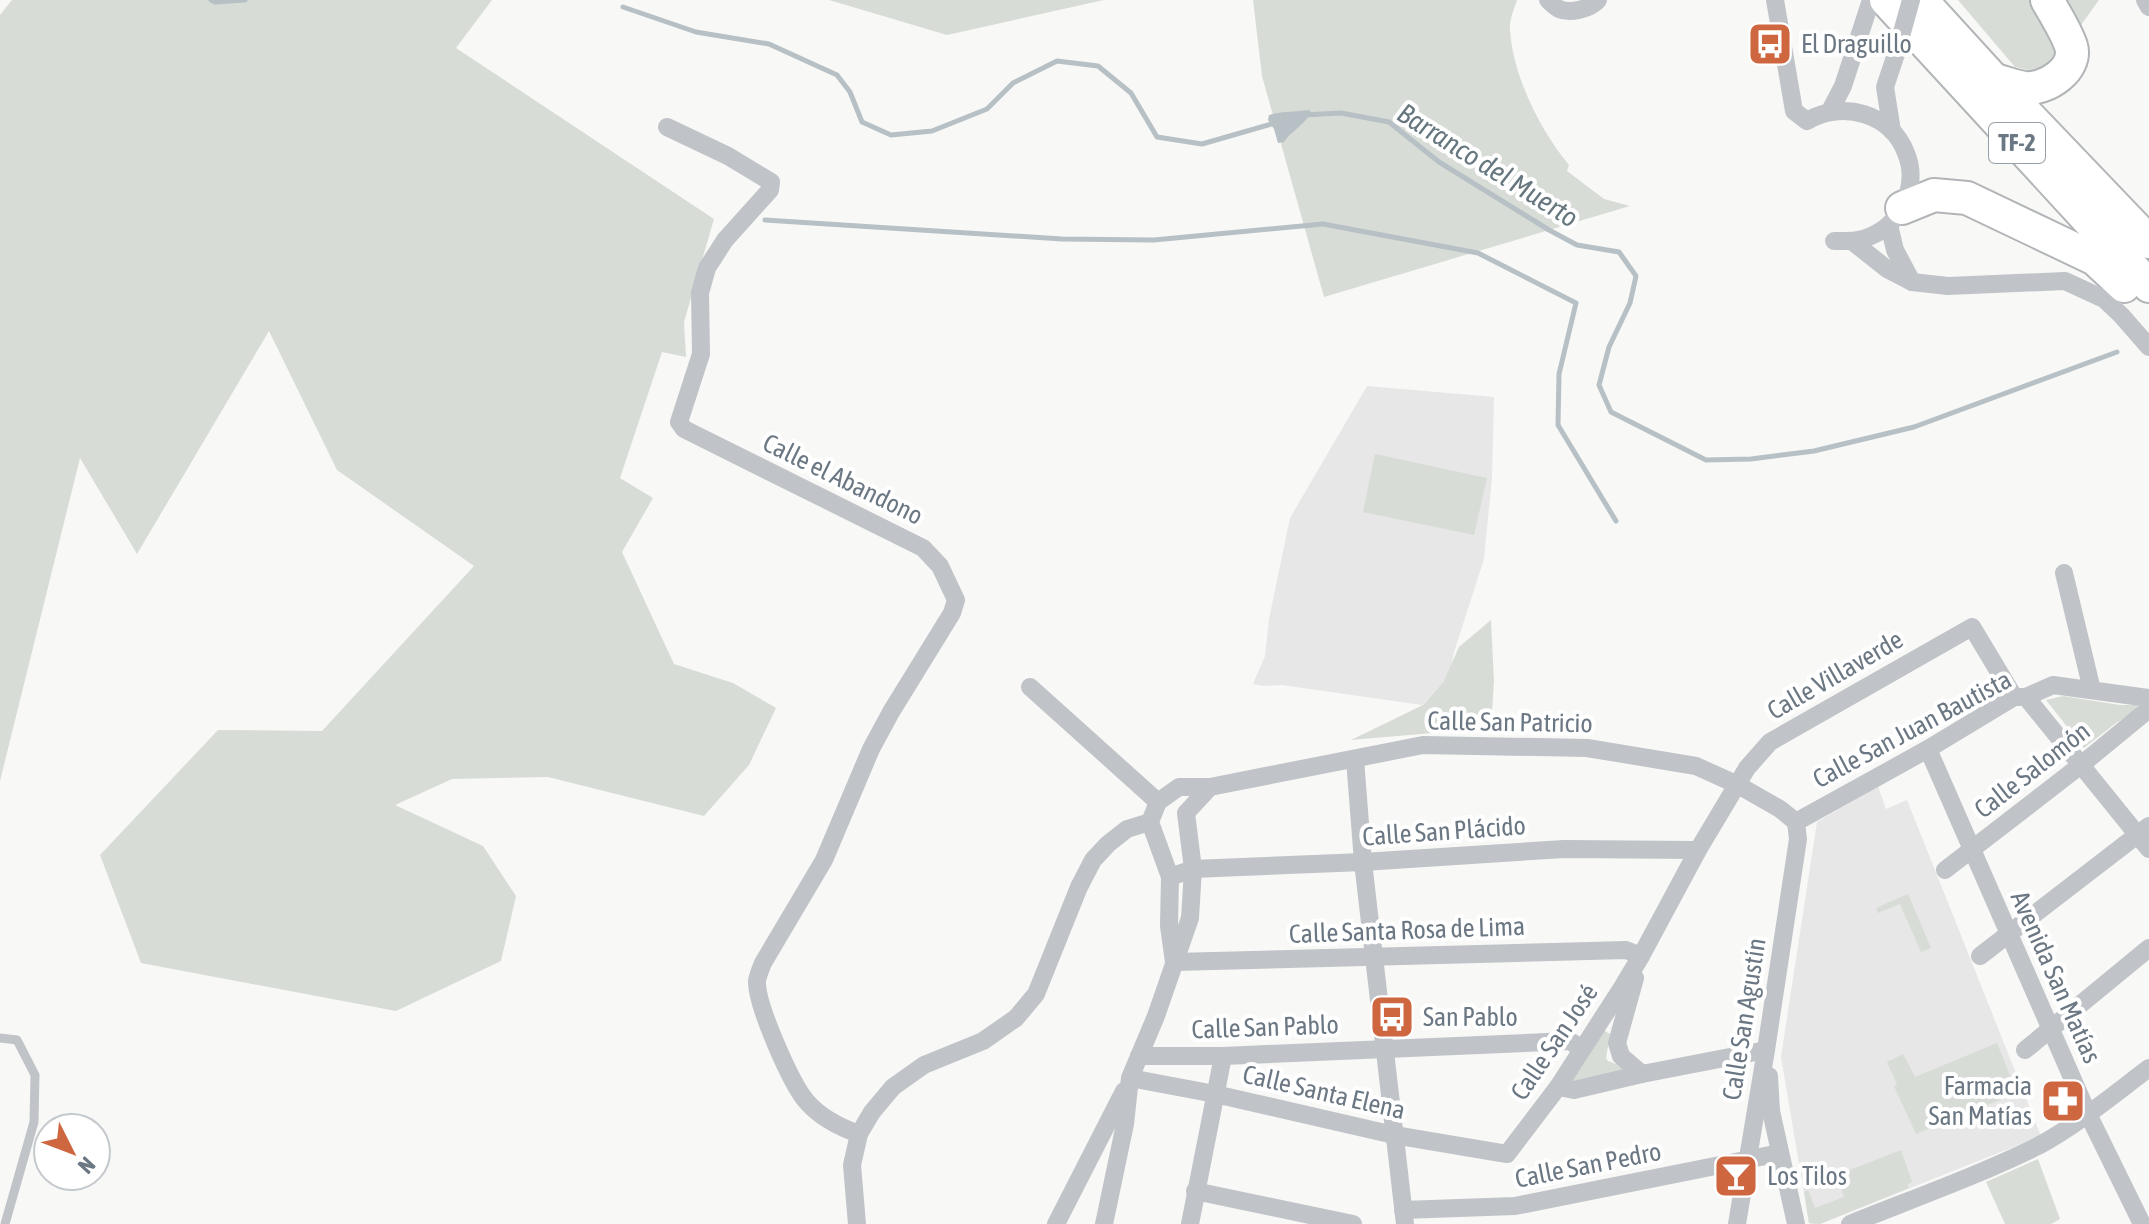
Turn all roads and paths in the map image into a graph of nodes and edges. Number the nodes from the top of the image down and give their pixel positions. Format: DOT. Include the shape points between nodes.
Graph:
graph roads {
  1 [pos="1548,0"];
  2 [pos="1598,0"];
  3 [pos="1775,0"];
  4 [pos="1871,0"];
  5 [pos="1886,0"];
  6 [pos="1911,0"];
  7 [pos="1921,0"];
  8 [pos="2047,0"];
  9 [pos="2145,0"];
  10 [pos="2149,7"];
  11 [pos="1994,80"];
  12 [pos="1830,111"];
  13 [pos="667,127"];
  14 [pos="1892,131"];
  15 [pos="1896,216"];
  16 [pos="2149,242"];
  17 [pos="1912,282"];
  18 [pos="2149,286"];
  19 [pos="2149,295"];
  20 [pos="2149,347"];
  21 [pos="2064,573"];
  22 [pos="1030,687"];
  23 [pos="2092,690"];
  24 [pos="2020,697"];
  25 [pos="2149,698"];
  26 [pos="2149,709"];
  27 [pos="1928,749"];
  28 [pos="1355,759"];
  29 [pos="2081,765"];
  30 [pos="1738,785"];
  31 [pos="1210,787"];
  32 [pos="1163,799"];
  33 [pos="1186,813"];
  34 [pos="1150,822"];
  35 [pos="1796,822"];
  36 [pos="2145,836"];
  37 [pos="1698,850"];
  38 [pos="1972,850"];
  39 [pos="1363,862"];
  40 [pos="1193,869"];
  41 [pos="1945,870"];
  42 [pos="1170,877"];
  43 [pos="2009,934"];
  44 [pos="2149,948"];
  45 [pos="1641,956"];
  46 [pos="1980,956"];
  47 [pos="1374,958"];
  48 [pos="1174,962"];
  49 [pos="2050,1028"];
  50 [pos="0,1038"];
  51 [pos="1582,1049"];
  52 [pos="1384,1050"];
  53 [pos="1766,1050"];
  54 [pos="2025,1050"];
  55 [pos="1139,1056"];
  56 [pos="1223,1056"];
  57 [pos="2149,1068"];
  58 [pos="1642,1074"];
  59 [pos="1130,1078"];
  60 [pos="1558,1087"];
  61 [pos="1215,1094"];
  62 [pos="2088,1114"];
  63 [pos="859,1134"];
  64 [pos="1394,1135"];
  65 [pos="1093,1153"];
  66 [pos="1780,1153"];
  67 [pos="1507,1154"];
  68 [pos="1117,1160"];
  69 [pos="1746,1160"];
  70 [pos="1195,1191"];
  71 [pos="1404,1217"];
  72 [pos="5,1224"];
  73 [pos="857,1224"];
  74 [pos="1056,1224"];
  75 [pos="1104,1224"];
  76 [pos="1190,1224"];
  77 [pos="1353,1224"];
  78 [pos="1737,1224"];
  79 [pos="1796,1224"];
  80 [pos="1850,1224"];
  81 [pos="2142,1224"];
  1 -- 2 [label="street" via="1560,9 1577,10"];
  3 -- 12 [label="street" via="1794,111 1807,121"];
  4 -- 12 [label="street"];
  5 -- 18 [label="highway, TF-2"];
  6 -- 14 [label="street, bridge" via="1885,87"];
  7 -- 11 [label="highway, TF-2"];
  8 -- 11 [label="highway" via="2072,48 2068,67 2041,86"];
  9 -- 10 [label="street"];
  11 -- 16 [label="highway, TF-2"];
  12 -- 14 [label="street" via="1865,113"];
  13 -- 63 [label="street, Calle el Abandono" via="771,182 707,268 700,293 701,354 679,422 923,548 940,566 956,600 871,749 824,860 757,982 792,1081 820,1115"];
  14 -- 15 [label="street" via="1911,170 1909,190"];
  15 -- 17 [label="street" via="1895,250"];
  15 -- 17 [label="street" via="1872,236 1844,242"];
  15 -- 19 [label="highway" via="1934,195 1967,198 2095,259 2126,288"];
  17 -- 20 [label="street" via="1948,286 2065,281 2104,299"];
  21 -- 23 [label="street"];
  22 -- 32 [label="street"];
  23 -- 24 [label="street, Calle San Juan Bautista" via="2053,685"];
  23 -- 25 [label="street, Calle San Juan Bautista"];
  24 -- 27 [label="street, Calle San Juan Bautista"];
  24 -- 29 [label="street"];
  24 -- 30 [label="street, Calle Villaverde" via="1972,627 1770,742"];
  26 -- 29 [label="street, Calle Salomón"];
  27 -- 35 [label="street, Calle San Juan Bautista"];
  27 -- 38 [label="street, Avenida San Matías"];
  28 -- 30 [label="street, Calle San Patricio" via="1423,745 1587,748 1696,766"];
  28 -- 31 [label="street, Calle San Patricio"];
  28 -- 39 [label="street"];
  29 -- 36 [label="street"];
  29 -- 38 [label="street, Calle Salomón"];
  30 -- 35 [label="street, Calle San Patricio"];
  30 -- 37 [label="street, Calle San José"];
  31 -- 32 [label="street, Calle San Patricio" via="1179,787"];
  31 -- 33 [label="street"];
  32 -- 33 [label="street" via="1179,803"];
  32 -- 34 [label="street"];
  33 -- 40 [label="street"];
  34 -- 42 [label="street"];
  34 -- 63 [label="street" via="1127,829 1093,860 1036,994 1016,1018 983,1041 924,1065 893,1087"];
  35 -- 53 [label="street, Calle San Agustín" via="1798,839"];
  36 -- 43 [label="street"];
  37 -- 39 [label="street, Calle San Plácido" via="1564,849"];
  37 -- 45 [label="street, Calle San José"];
  38 -- 41 [label="street, Calle Salomón"];
  38 -- 43 [label="street, Avenida San Matías"];
  39 -- 40 [label="street, Calle San Plácido"];
  39 -- 47 [label="street"];
  40 -- 42 [label="street, Calle San Plácido"];
  40 -- 48 [label="street" via="1190,918"];
  42 -- 48 [label="street"];
  43 -- 46 [label="street"];
  43 -- 49 [label="street, Avenida San Matías"];
  44 -- 49 [label="street"];
  45 -- 47 [label="street, Calle Santa Rosa de Lima" via="1626,950"];
  45 -- 51 [label="street, Calle San José"];
  45 -- 58 [label="street, Calle San José" via="1617,1043 1621,1056"];
  47 -- 48 [label="street, Calle Santa Rosa de Lima"];
  47 -- 52 [label="street"];
  48 -- 55 [label="street"];
  49 -- 54 [label="street"];
  49 -- 62 [label="street, Avenida San Matías"];
  50 -- 72 [label="lane" via="17,1040 35,1075 34,1122"];
  51 -- 52 [label="street, Calle San Pablo" via="1570,1041"];
  51 -- 60 [label="street, Calle San José"];
  52 -- 56 [label="street, Calle San Pablo"];
  52 -- 64 [label="street"];
  53 -- 58 [label="street"];
  53 -- 66 [label="street"];
  53 -- 69 [label="street, Calle San Agustín"];
  55 -- 56 [label="street, Calle San Pablo"];
  55 -- 59 [label="street"];
  56 -- 61 [label="street"];
  57 -- 62 [label="street"];
  58 -- 60 [label="street" via="1574,1090"];
  59 -- 61 [label="street, Calle Santa Elena"];
  59 -- 65 [label="street"];
  59 -- 68 [label="street"];
  60 -- 67 [label="street, Calle San José"];
  61 -- 64 [label="street, Calle Santa Elena"];
  61 -- 70 [label="street"];
  62 -- 80 [label="street" via="2040,1145"];
  62 -- 81 [label="street, Avenida San Matías"];
  63 -- 73 [label="street" via="852,1165"];
  64 -- 67 [label="street, Calle Santa Elena"];
  64 -- 71 [label="street"];
  65 -- 68 [label="street"];
  65 -- 74 [label="street"];
  66 -- 69 [label="street, Calle San Pedro"];
  66 -- 79 [label="street"];
  68 -- 75 [label="street"];
  69 -- 71 [label="street, Calle San Pedro" via="1515,1206"];
  69 -- 78 [label="street, Calle San Agustín"];
  70 -- 76 [label="street"];
  70 -- 77 [label="street"];
}
